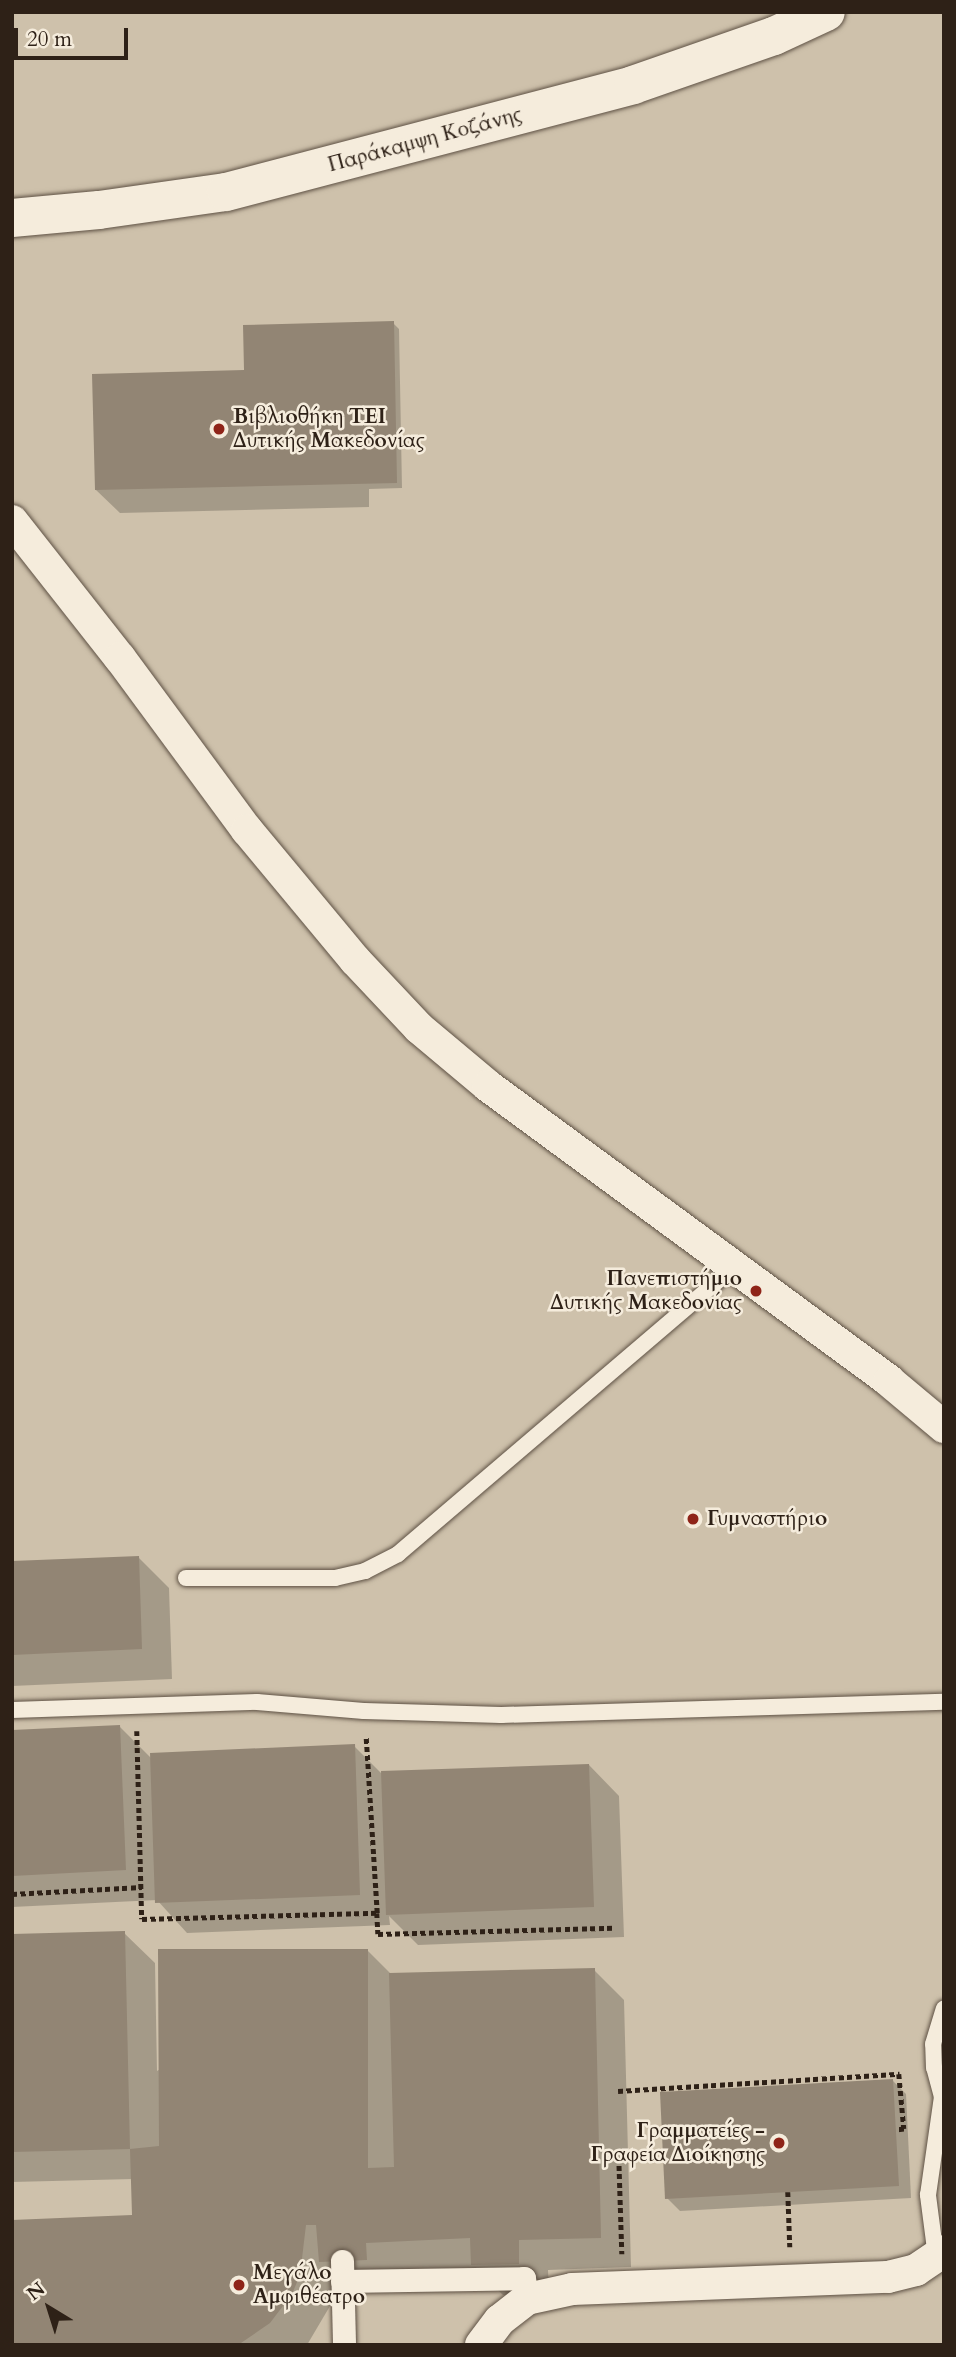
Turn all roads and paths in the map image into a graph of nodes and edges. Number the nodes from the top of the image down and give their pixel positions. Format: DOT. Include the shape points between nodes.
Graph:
graph roads {
  1 [pos="826,12"];
  2 [pos="12,218"];
  3 [pos="12,521"];
  4 [pos="734,1267"];
  5 [pos="944,1427"];
  6 [pos="186,1578"];
  7 [pos="944,1702"];
  8 [pos="136,1706"];
  9 [pos="12,1710"];
  10 [pos="364,1711"];
  11 [pos="142,1888"];
  12 [pos="12,1894"];
  13 [pos="377,1913"];
  14 [pos="614,1928"];
  15 [pos="944,2009"];
  16 [pos="618,2091"];
  17 [pos="943,2097"];
  18 [pos="896,2130"];
  19 [pos="940,2140"];
  20 [pos="619,2157"];
  21 [pos="788,2192"];
  22 [pos="940,2254"];
  23 [pos="792,2281"];
  24 [pos="623,2286"];
  25 [pos="527,2300"];
  26 [pos="344,2345"];
  27 [pos="481,2345"];
  1 -- 2 [label="main road, Παράκαμψη Κοζάνης" via="774,36 633,85 226,192"];
  3 -- 4 [label="street" via="247,831 419,1028 488,1086"];
  4 -- 5 [label="street"];
  4 -- 6 [label="lane" via="398,1554 365,1571 335,1578"];
  7 -- 10 [label="lane" via="501,1715"];
  8 -- 9 [label="lane"];
  8 -- 10 [label="lane" via="257,1702"];
  8 -- 11 [label="path"];
  10 -- 13 [label="path"];
  11 -- 12 [label="path"];
  11 -- 13 [label="path" via="142,1919"];
  13 -- 14 [label="path" via="378,1934"];
  15 -- 17 [label="lane" via="933,2044"];
  16 -- 18 [label="path" via="899,2074 905,2129"];
  17 -- 19 [label="lane"];
  19 -- 22 [label="lane" via="928,2195"];
  20 -- 24 [label="path"];
  21 -- 23 [label="path"];
  22 -- 23 [label="street" via="916,2270 888,2277"];
  23 -- 24 [label="street"];
  24 -- 25 [label="street" via="572,2289"];
  25 -- 26 [label="street" via="524,2278 342,2271"];
  25 -- 27 [label="street" via="500,2320"];
}
